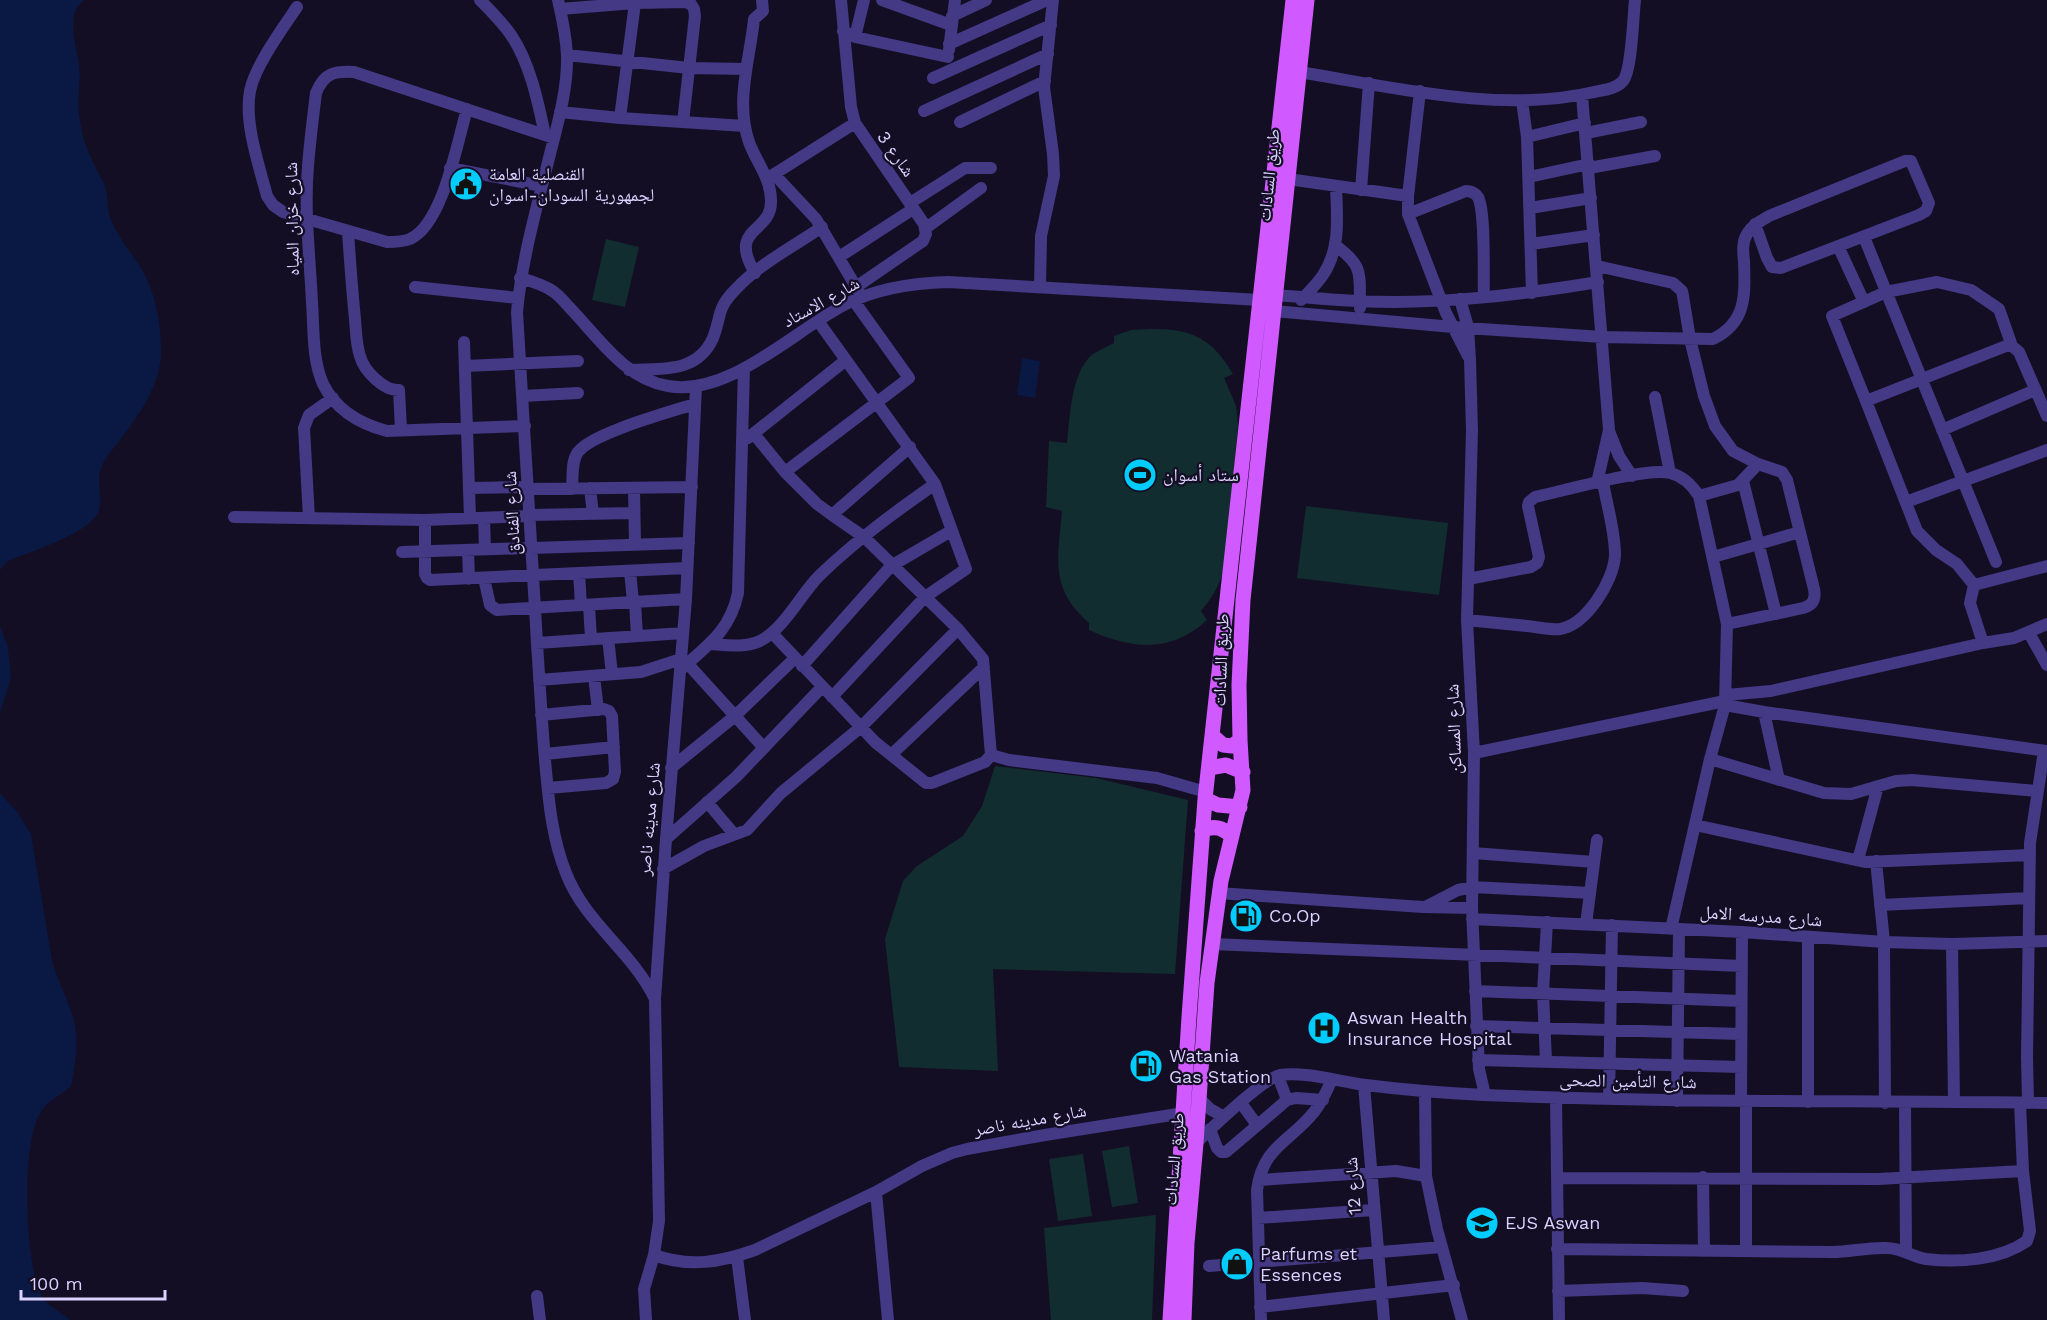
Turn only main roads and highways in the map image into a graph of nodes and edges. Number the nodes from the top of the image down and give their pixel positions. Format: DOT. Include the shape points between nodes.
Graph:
graph roads {
  1 [pos="1293,0"];
  2 [pos="1307,0"];
  3 [pos="1213,736"];
  4 [pos="1240,740"];
  5 [pos="1209,768"];
  6 [pos="1243,772"];
  7 [pos="1206,795"];
  8 [pos="1240,807"];
  9 [pos="1202,831"];
  10 [pos="1231,836"];
  11 [pos="1170,1320"];
  12 [pos="1184,1320"];
  1 -- 3 [label="main road, طريق السادات"];
  2 -- 4 [label="main road, طريق السادات" via="1243,600"];
  3 -- 4 [label="main road" via="1223,745 1232,746"];
  3 -- 5 [label="main road, طريق السادات"];
  4 -- 6 [label="main road, طريق السادات"];
  5 -- 6 [label="main road" via="1226,765"];
  5 -- 7 [label="main road, طريق السادات"];
  6 -- 8 [label="main road, طريق السادات"];
  7 -- 8 [label="main road" via="1225,807"];
  7 -- 9 [label="main road, طريق السادات"];
  8 -- 10 [label="main road, طريق السادات"];
  9 -- 10 [label="main road" via="1215,827"];
  9 -- 11 [label="main road, طريق السادات"];
  10 -- 12 [label="main road, طريق السادات" via="1218,893 1207,983 1186,1243"];
}
